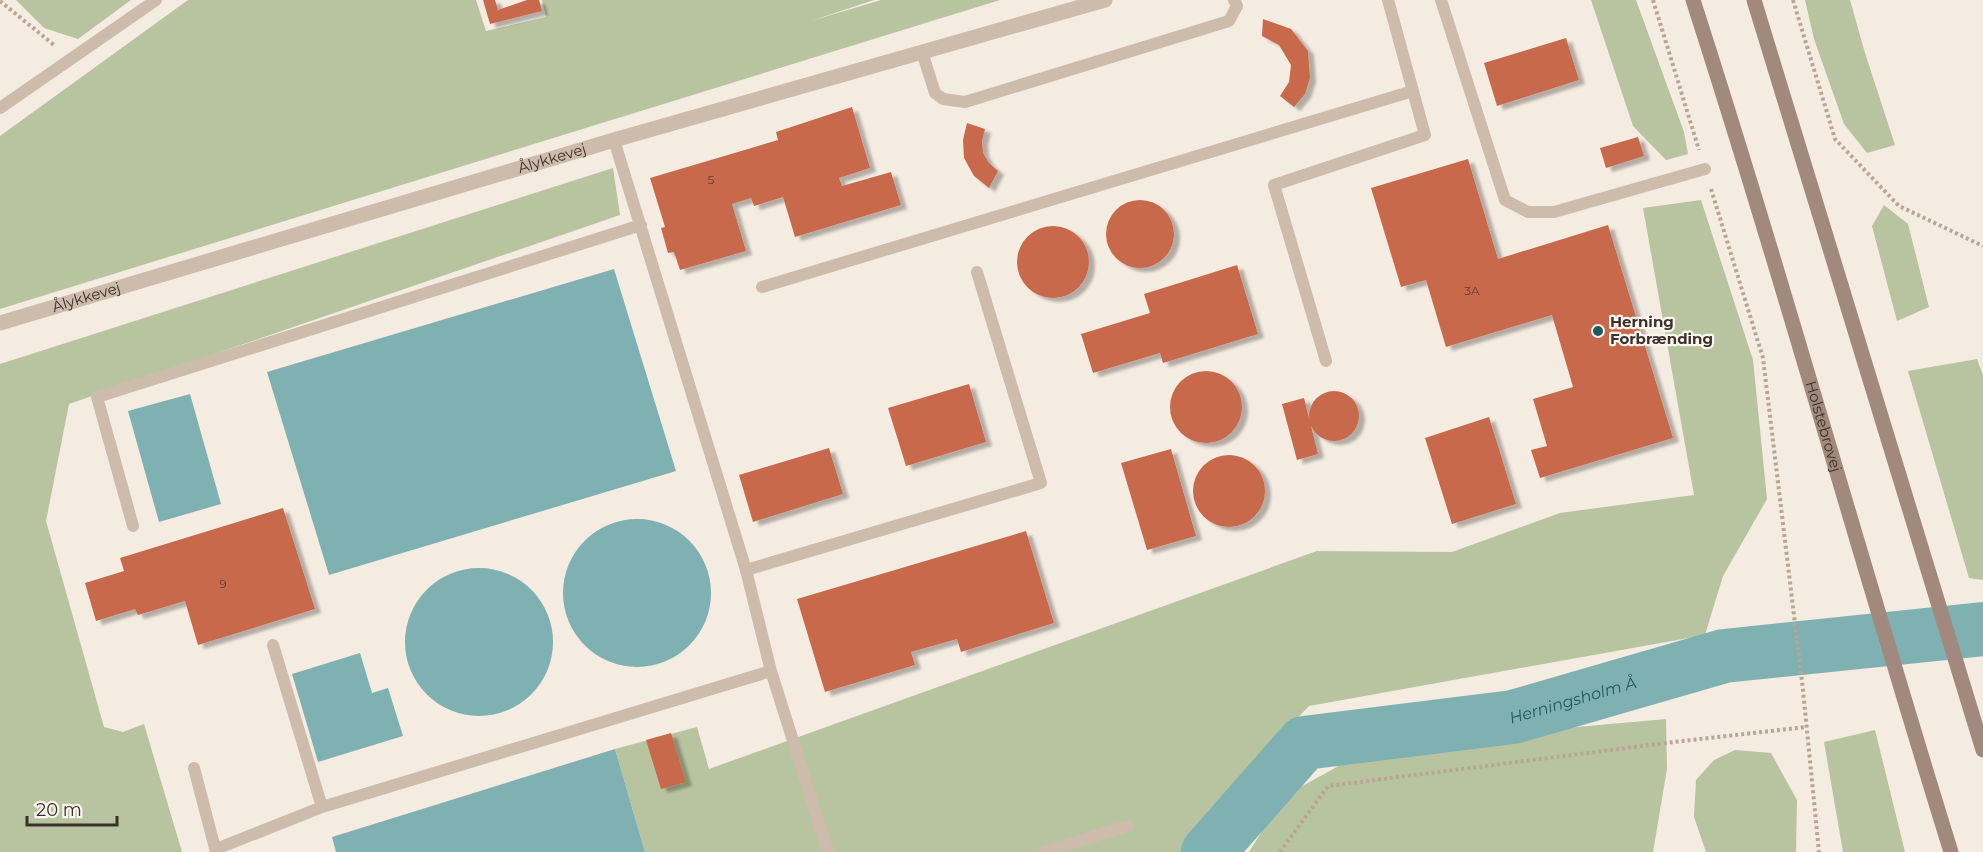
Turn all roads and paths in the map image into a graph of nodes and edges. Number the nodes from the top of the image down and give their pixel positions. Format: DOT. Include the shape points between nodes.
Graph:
graph roads {
  1 [pos="156,0"];
  2 [pos="1105,0"];
  3 [pos="1234,0"];
  4 [pos="1388,0"];
  5 [pos="1441,0"];
  6 [pos="1653,0"];
  7 [pos="1693,0"];
  8 [pos="1754,0"];
  9 [pos="1793,0"];
  10 [pos="0,1"];
  11 [pos="922,52"];
  12 [pos="71,59"];
  13 [pos="1413,91"];
  14 [pos="0,108"];
  15 [pos="614,140"];
  16 [pos="1705,169"];
  17 [pos="640,225"];
  18 [pos="1983,246"];
  19 [pos="976,272"];
  20 [pos="762,287"];
  21 [pos="0,323"];
  22 [pos="1326,361"];
  23 [pos="133,526"];
  24 [pos="746,570"];
  25 [pos="273,645"];
  26 [pos="771,671"];
  27 [pos="1806,727"];
  28 [pos="1983,750"];
  29 [pos="194,768"];
  30 [pos="322,807"];
  31 [pos="1128,826"];
  32 [pos="216,850"];
  33 [pos="828,852"];
  34 [pos="1043,852"];
  35 [pos="1280,852"];
  36 [pos="1819,852"];
  37 [pos="1951,852"];
  1 -- 12 [label="lane"];
  2 -- 11 [label="street, Ålykkevej"];
  3 -- 11 [label="lane" via="1237,6 1229,21 965,102 943,99 935,93"];
  4 -- 13 [label="lane"];
  5 -- 16 [label="lane" via="1504,200 1528,212 1554,212"];
  6 -- 16 [label="path"];
  7 -- 37 [label="main road, Holstebrovej"];
  8 -- 28 [label="main road"];
  9 -- 18 [label="path" via="1835,139 1899,206"];
  10 -- 12 [label="path"];
  11 -- 15 [label="street, Ålykkevej"];
  12 -- 14 [label="lane"];
  13 -- 20 [label="lane"];
  13 -- 22 [label="lane" via="1425,135 1274,185"];
  15 -- 17 [label="lane"];
  15 -- 21 [label="street, Ålykkevej"];
  16 -- 27 [label="path" via="1762,358"];
  17 -- 23 [label="lane" via="97,397"];
  17 -- 24 [label="lane"];
  19 -- 24 [label="lane" via="1041,483"];
  24 -- 26 [label="lane"];
  25 -- 30 [label="lane"];
  26 -- 30 [label="lane"];
  26 -- 33 [label="lane"];
  27 -- 35 [label="path" via="1328,786"];
  27 -- 36 [label="path"];
  29 -- 32 [label="lane"];
  30 -- 32 [label="lane"];
  31 -- 34 [label="lane"];
}
